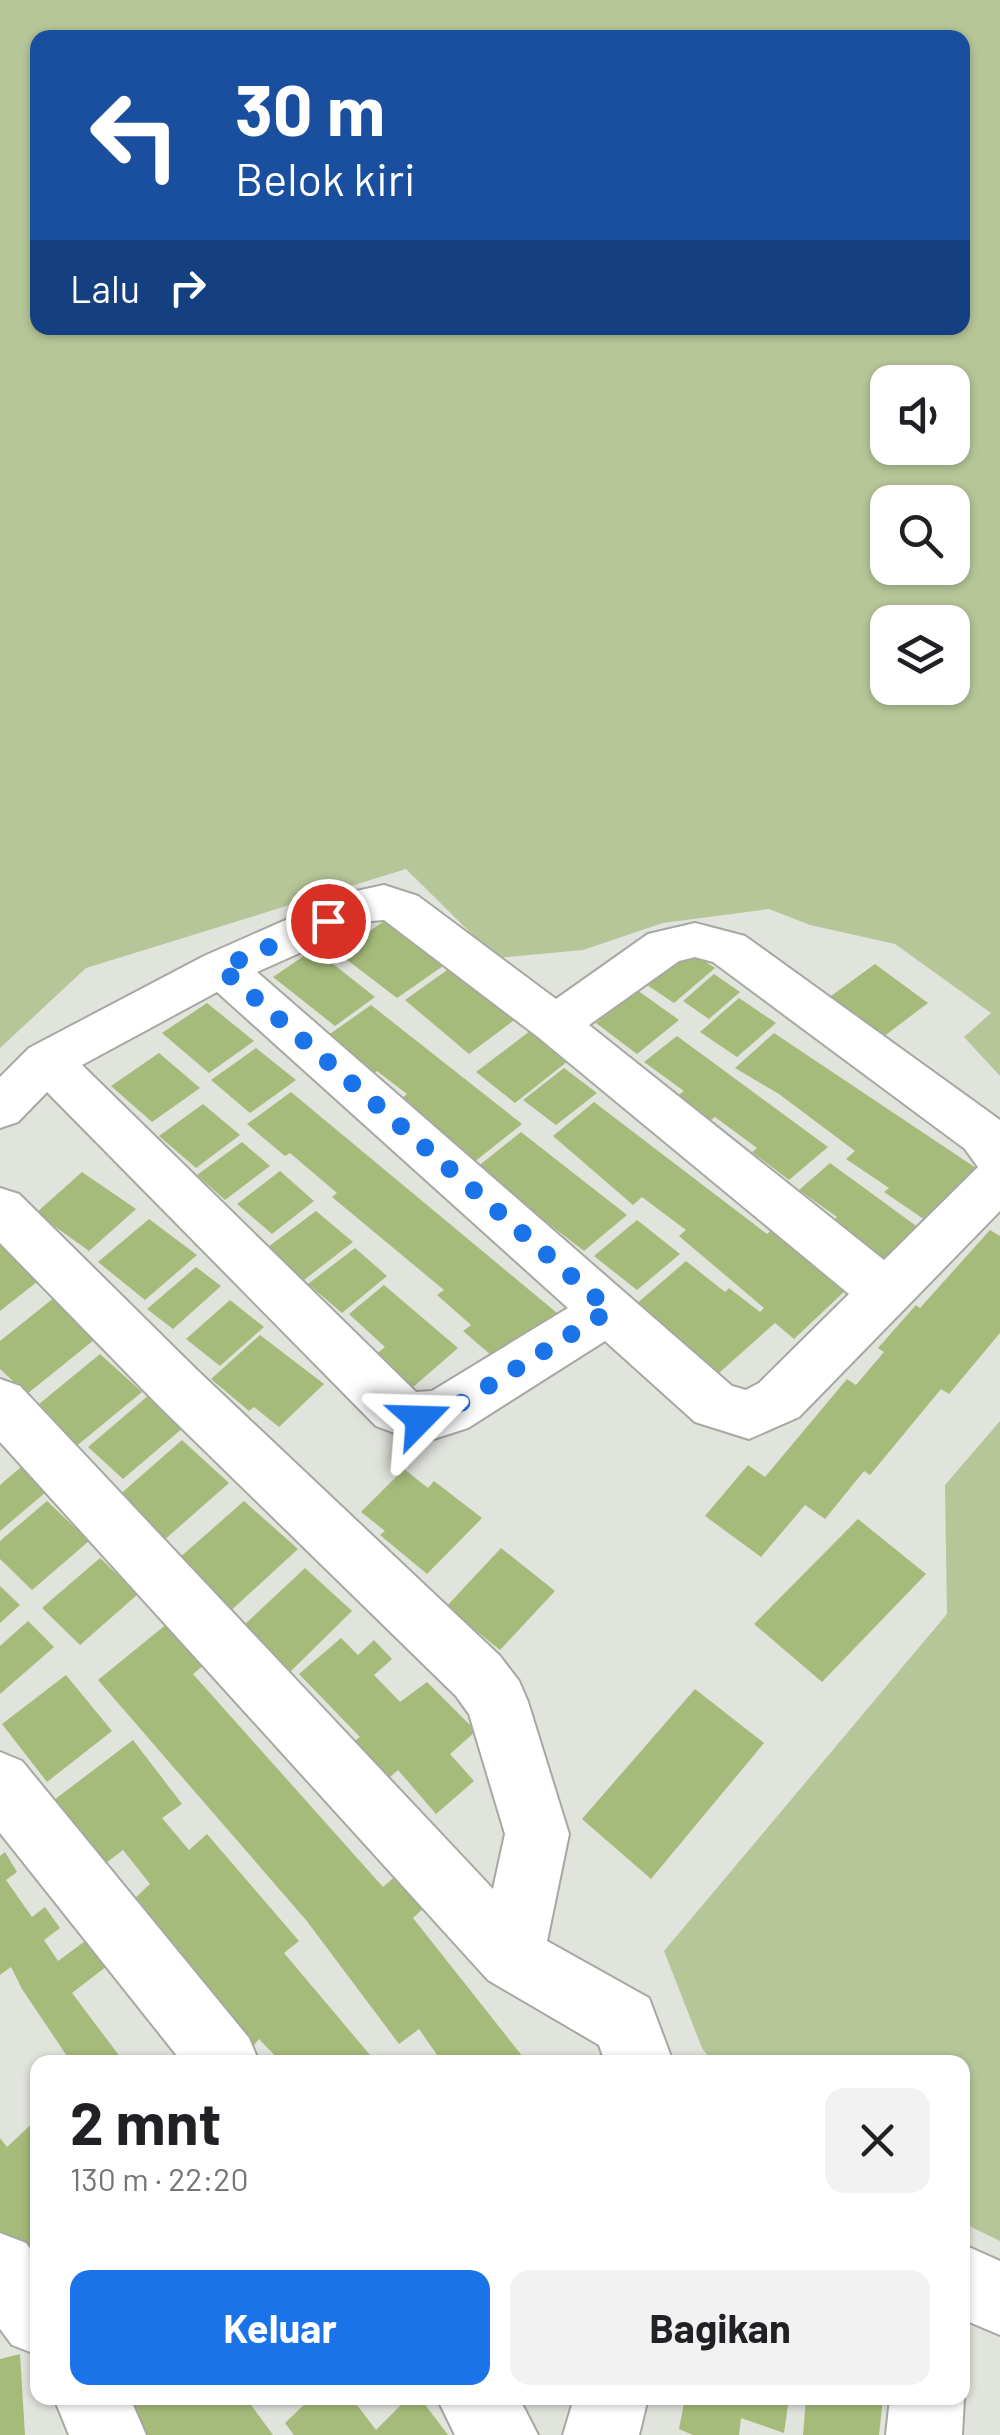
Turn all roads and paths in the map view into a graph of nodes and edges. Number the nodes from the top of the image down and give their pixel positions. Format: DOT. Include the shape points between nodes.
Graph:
graph roads {
  1 [pos="221,968"];
  2 [pos="555,1024"];
  3 [pos="47,1062"];
  4 [pos="0,1108"];
  5 [pos="1000,1161"];
  6 [pos="1000,1178"];
  7 [pos="0,1209"];
  8 [pos="887,1294"];
  9 [pos="610,1310"];
  10 [pos="0,1403"];
  11 [pos="0,1783"];
  12 [pos="510,1957"];
  13 [pos="220,2055"];
  14 [pos="637,2055"];
  15 [pos="0,2269"];
  16 [pos="970,2284"];
  17 [pos="1000,2300"];
  18 [pos="30,2308"];
  19 [pos="95,2405"];
  20 [pos="479,2405"];
  21 [pos="608,2405"];
  22 [pos="926,2405"];
  23 [pos="108,2435"];
  24 [pos="500,2435"];
  25 [pos="601,2435"];
  26 [pos="924,2435"];
  1 -- 2 [label="street" via="363,905 384,902"];
  1 -- 3 [label="street"];
  1 -- 9 [label="street"];
  2 -- 5 [label="street" via="665,946 694,940 728,948 983,1135"];
  2 -- 8 [label="street"];
  3 -- 4 [label="street"];
  3 -- 9 [label="street" via="396,1409 420,1419 448,1411"];
  6 -- 8 [label="street"];
  7 -- 12 [label="street" via="478,1676 497,1702 537,1834"];
  8 -- 9 [label="street" via="779,1400 750,1414 716,1405"];
  10 -- 12 [label="street"];
  11 -- 13 [label="street"];
  12 -- 14 [label="street" via="625,2022"];
  15 -- 18 [label="street"];
  16 -- 17 [label="street"];
  19 -- 23 [label="street"];
  20 -- 24 [label="street"];
  21 -- 25 [label="street"];
  22 -- 26 [label="street"];
}
